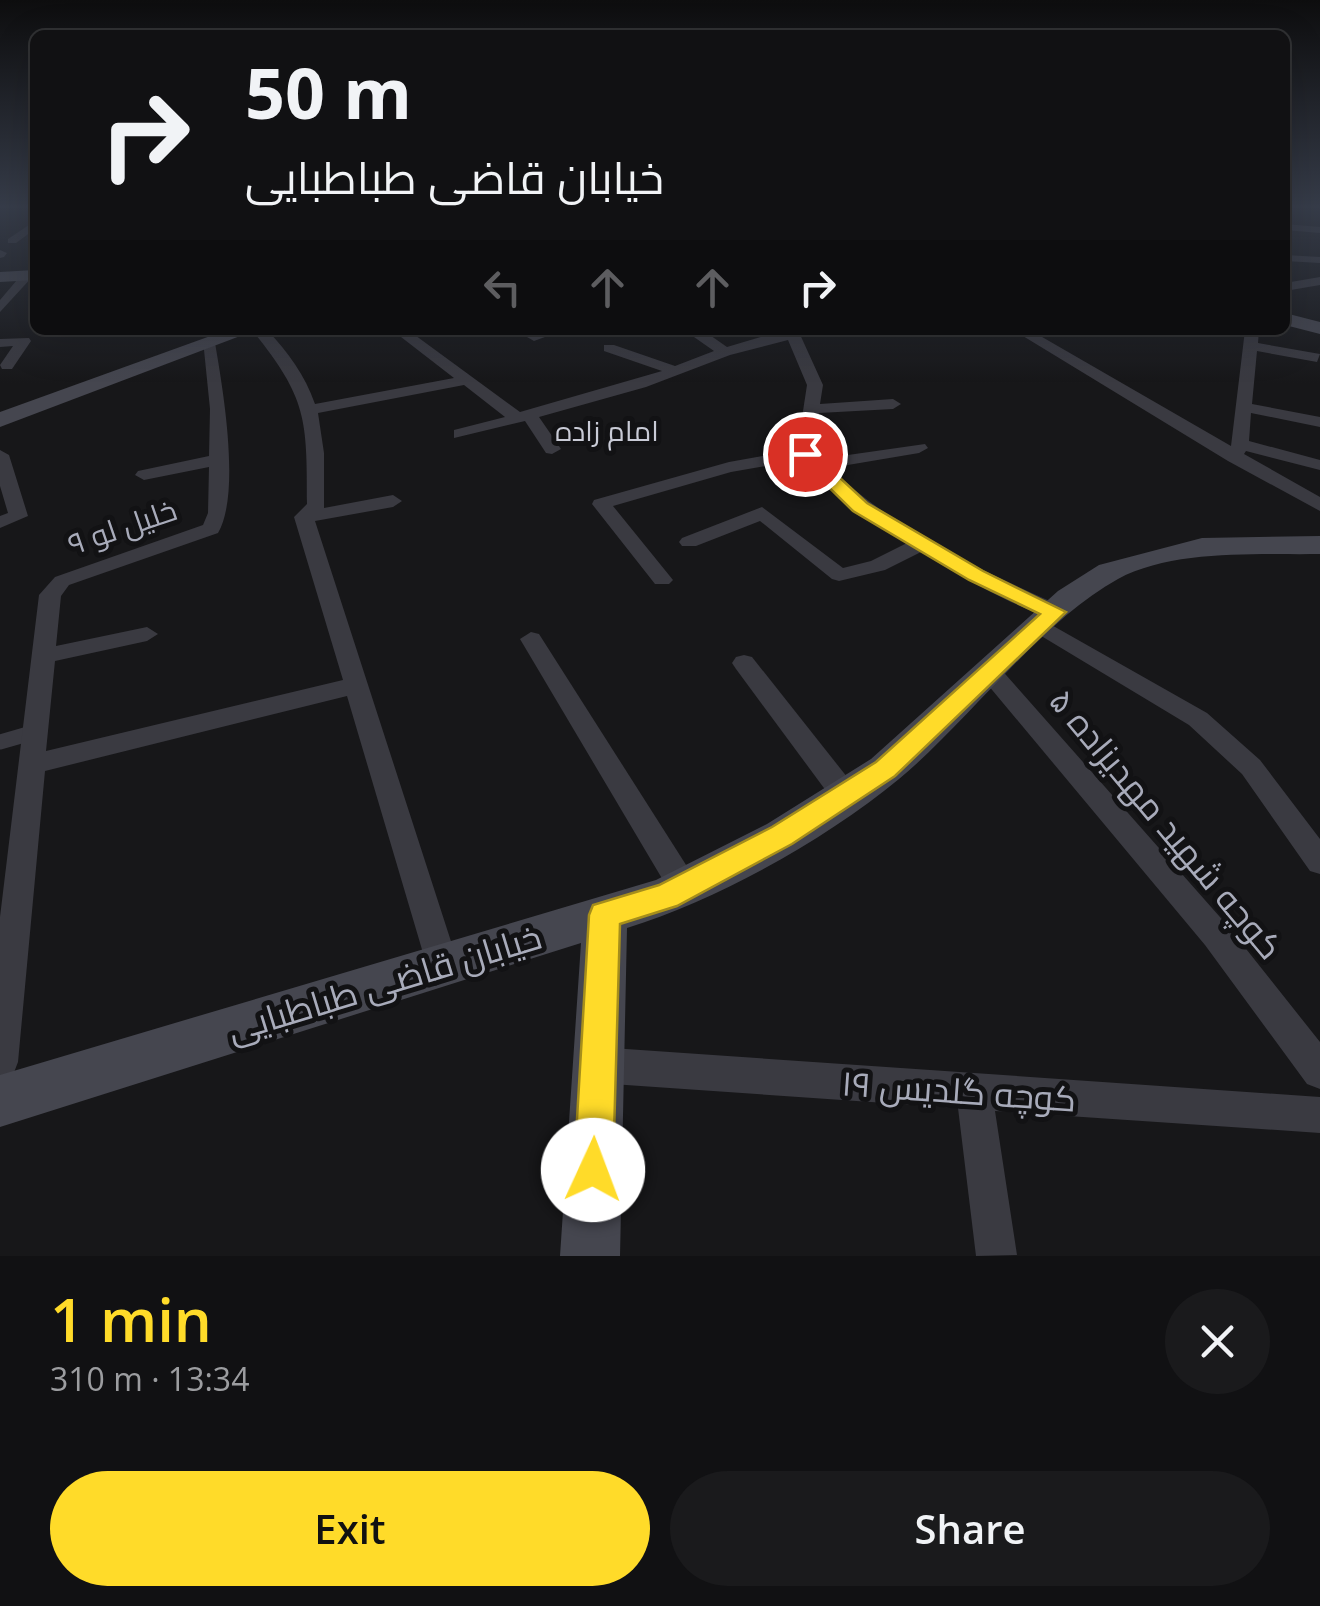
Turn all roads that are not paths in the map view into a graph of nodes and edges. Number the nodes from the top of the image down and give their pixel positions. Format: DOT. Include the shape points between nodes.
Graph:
graph roads {
  1 [pos="30,275"];
  2 [pos="30,276"];
  3 [pos="0,278"];
  4 [pos="1320,281"];
  5 [pos="1290,286"];
  6 [pos="0,308"];
  7 [pos="1290,320"];
  8 [pos="1320,328"];
  9 [pos="266,335"];
  10 [pos="406,335"];
  11 [pos="541,335"];
  12 [pos="700,335"];
  13 [pos="782,335"];
  14 [pos="793,335"];
  15 [pos="1029,335"];
  16 [pos="1248,335"];
  17 [pos="211,336"];
  18 [pos="534,337"];
  19 [pos="0,342"];
  20 [pos="609,348"];
  21 [pos="725,352"];
  22 [pos="1317,358"];
  23 [pos="7,366"];
  24 [pos="676,371"];
  25 [pos="467,380"];
  26 [pos="893,404"];
  27 [pos="814,408"];
  28 [pos="1244,408"];
  29 [pos="2,409"];
  30 [pos="310,410"];
  31 [pos="522,416"];
  32 [pos="1320,422"];
  33 [pos="460,434"];
  34 [pos="919,448"];
  35 [pos="552,449"];
  36 [pos="1237,450"];
  37 [pos="0,455"];
  38 [pos="218,460"];
  39 [pos="810,460"];
  40 [pos="1320,465"];
  41 [pos="144,475"];
  42 [pos="394,501"];
  43 [pos="1320,505"];
  44 [pos="304,517"];
  45 [pos="0,522"];
  46 [pos="689,542"];
  47 [pos="922,544"];
  48 [pos="1320,546"];
  49 [pos="662,580"];
  50 [pos="1048,619"];
  51 [pos="148,634"];
  52 [pos="531,639"];
  53 [pos="44,656"];
  54 [pos="744,663"];
  55 [pos="991,674"];
  56 [pos="354,686"];
  57 [pos="36,732"];
  58 [pos="0,742"];
  59 [pos="32,764"];
  60 [pos="844,795"];
  61 [pos="1320,862"];
  62 [pos="684,888"];
  63 [pos="604,915"];
  64 [pos="442,964"];
  65 [pos="0,1062"];
  66 [pos="598,1066"];
  67 [pos="1320,1071"];
  68 [pos="974,1091"];
  69 [pos="0,1100"];
  70 [pos="1320,1115"];
  71 [pos="996,1255"];
  72 [pos="590,1256"];
  1 -- 3 [label="street"];
  2 -- 6 [label="street"];
  4 -- 5 [label="street"];
  7 -- 8 [label="street"];
  9 -- 30 [label="street" via="309,396"];
  10 -- 25 [label="street"];
  11 -- 18 [label="street"];
  12 -- 21 [label="street"];
  13 -- 21 [label="street"];
  14 -- 27 [label="street" via="815,385"];
  15 -- 36 [label="street"];
  16 -- 22 [label="street"];
  16 -- 28 [label="street"];
  17 -- 29 [label="street"];
  17 -- 38 [label="street"];
  19 -- 23 [label="street" via="24,341"];
  20 -- 24 [label="street"];
  21 -- 24 [label="street"];
  24 -- 31 [label="street"];
  25 -- 30 [label="street"];
  25 -- 31 [label="street"];
  26 -- 27 [label="street"];
  27 -- 39 [label="street"];
  28 -- 32 [label="street"];
  28 -- 36 [label="street"];
  30 -- 44 [label="street" via="316,506"];
  31 -- 33 [label="street"];
  31 -- 35 [label="street"];
  34 -- 39 [label="street"];
  36 -- 40 [label="street"];
  36 -- 43 [label="street"];
  37 -- 45 [label="street" via="18,516"];
  38 -- 41 [label="street"];
  38 -- 53 [label="street, خلیل لو ۹" via="218,513 211,529 62,582 50,595"];
  39 -- 47 [label="street" via="860,507"];
  39 -- 49 [label="street" via="729,466 601,504"];
  42 -- 44 [label="street"];
  44 -- 56 [label="street"];
  46 -- 47 [label="street" via="762,513 839,575 878,566"];
  47 -- 50 [label="street"];
  48 -- 50 [label="street, خیابان قاضی طباطبایی" via="1160,554 1110,571"];
  50 -- 55 [label="street, خیابان قاضی طباطبایی"];
  50 -- 61 [label="street" via="1198,718 1250,767"];
  51 -- 53 [label="street"];
  52 -- 62 [label="street"];
  53 -- 57 [label="street, خلیل لو ۹"];
  54 -- 60 [label="street"];
  55 -- 60 [label="street, خیابان قاضی طباطبایی" via="885,769"];
  55 -- 67 [label="street, کوچه شهید مهدیزاده ۵" via="1216,935"];
  56 -- 59 [label="street"];
  56 -- 64 [label="street"];
  57 -- 58 [label="lane"];
  57 -- 59 [label="street, خلیل لو ۹"];
  59 -- 65 [label="street, خلیل لو ۹"];
  60 -- 62 [label="street, خیابان قاضی طباطبایی"];
  62 -- 63 [label="street, خیابان قاضی طباطبایی"];
  63 -- 64 [label="street, خیابان قاضی طباطبایی"];
  63 -- 66 [label="street"];
  64 -- 69 [label="street, خیابان قاضی طباطبایی"];
  66 -- 68 [label="street, کوچه گلدیس ۱۹"];
  66 -- 72 [label="street"];
  68 -- 70 [label="street, کوچه گلدیس ۱۹"];
  68 -- 71 [label="street"];
}
